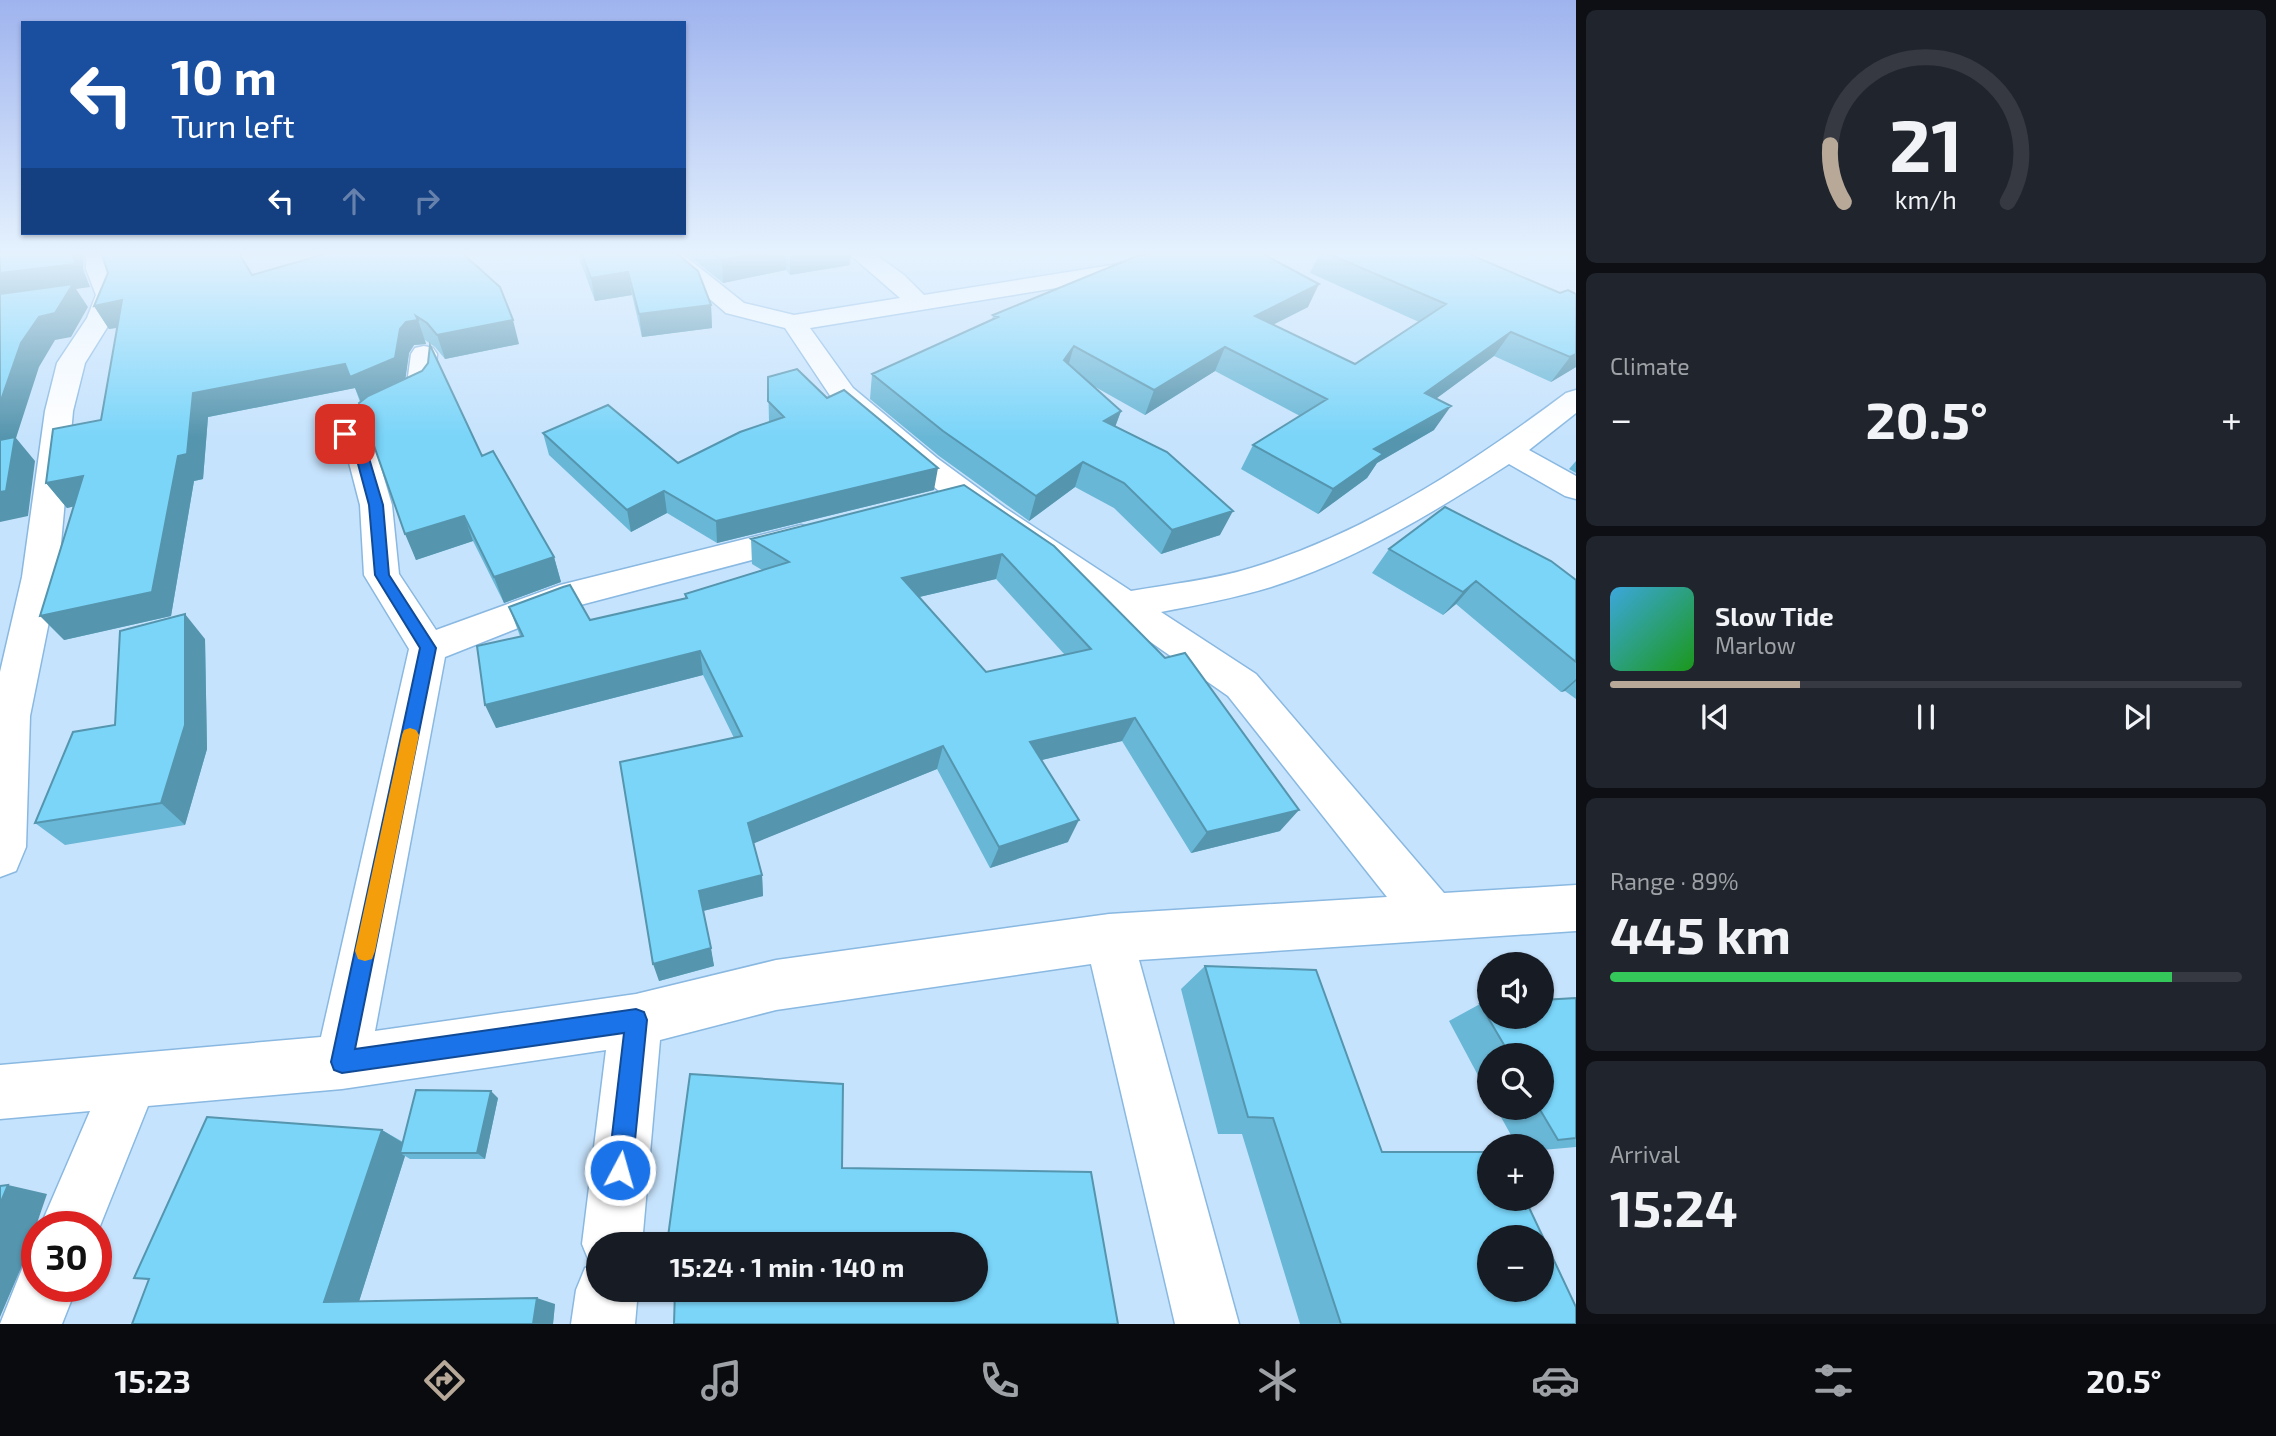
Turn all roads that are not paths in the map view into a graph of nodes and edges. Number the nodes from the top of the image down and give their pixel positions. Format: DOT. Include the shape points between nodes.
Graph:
graph roads {
  1 [pos="99,314"];
  2 [pos="758,314"];
  3 [pos="851,314"];
  4 [pos="794,323"];
  5 [pos="424,354"];
  6 [pos="1576,399"];
  7 [pos="1508,451"];
  8 [pos="1576,489"];
  9 [pos="966,495"];
  10 [pos="926,505"];
  11 [pos="833,528"];
  12 [pos="1128,605"];
  13 [pos="428,648"];
  14 [pos="0,856"];
  15 [pos="1576,908"];
  16 [pos="1434,918"];
  17 [pos="1109,938"];
  18 [pos="636,1020"];
  19 [pos="342,1062"];
  20 [pos="131,1080"];
  21 [pos="0,1092"];
  22 [pos="78,1211"];
  23 [pos="613,1232"];
  24 [pos="39,1302"];
  25 [pos="606,1302"];
  26 [pos="30,1324"];
  27 [pos="603,1324"];
  28 [pos="1207,1324"];
  1 -- 14 [label="street" via="71,363 60,411 40,577 10,716"];
  2 -- 4 [label="street"];
  3 -- 4 [label="street"];
  4 -- 9 [label="street" via="842,394"];
  5 -- 13 [label="street" via="420,387 363,414 345,434 360,448 376,505 382,575"];
  6 -- 7 [label="street"];
  7 -- 8 [label="street"];
  7 -- 12 [label="street" via="1324,555 1259,579"];
  9 -- 10 [label="street"];
  9 -- 12 [label="street"];
  11 -- 13 [label="street" via="560,598"];
  12 -- 16 [label="street" via="1242,685"];
  13 -- 19 [label="street"];
  15 -- 16 [label="street"];
  16 -- 17 [label="street"];
  17 -- 18 [label="street" via="776,985"];
  17 -- 28 [label="street"];
  18 -- 19 [label="street"];
  18 -- 23 [label="street"];
  19 -- 20 [label="street"];
  20 -- 21 [label="street"];
  20 -- 22 [label="street"];
  24 -- 26 [label="street"];
  25 -- 27 [label="street"];
}
